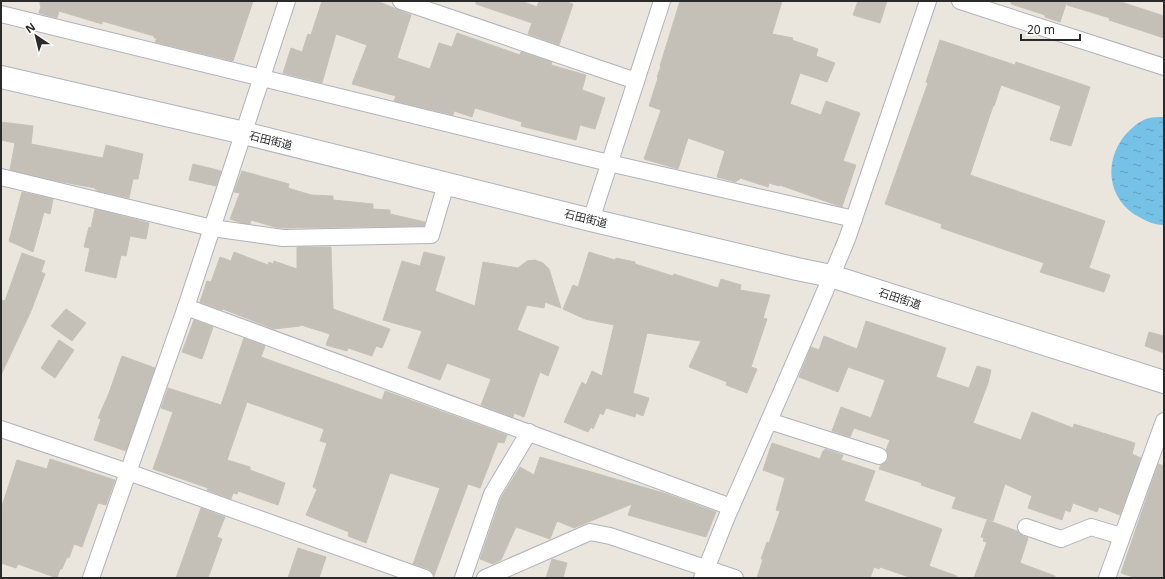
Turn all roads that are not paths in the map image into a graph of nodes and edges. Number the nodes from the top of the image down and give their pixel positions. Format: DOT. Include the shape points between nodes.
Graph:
graph roads {
  1 [pos="288,1"];
  2 [pos="401,1"];
  3 [pos="662,1"];
  4 [pos="928,1"];
  5 [pos="960,1"];
  6 [pos="1,14"];
  7 [pos="1164,67"];
  8 [pos="1,77"];
  9 [pos="262,79"];
  10 [pos="636,81"];
  11 [pos="244,133"];
  12 [pos="609,163"];
  13 [pos="1,177"];
  14 [pos="446,184"];
  15 [pos="854,219"];
  16 [pos="591,220"];
  17 [pos="212,228"];
  18 [pos="831,276"];
  19 [pos="186,307"];
  20 [pos="1164,382"];
  21 [pos="769,421"];
  22 [pos="1164,421"];
  23 [pos="1,429"];
  24 [pos="528,432"];
  25 [pos="879,456"];
  26 [pos="128,472"];
  27 [pos="731,507"];
  28 [pos="1026,527"];
  29 [pos="1121,536"];
  30 [pos="704,573"];
  31 [pos="91,578"];
  32 [pos="426,578"];
  33 [pos="463,578"];
  34 [pos="485,578"];
  35 [pos="735,578"];
  36 [pos="1107,578"];
  1 -- 9 [label="street"];
  2 -- 10 [label="street"];
  3 -- 10 [label="street"];
  4 -- 15 [label="street"];
  5 -- 7 [label="street"];
  6 -- 9 [label="street"];
  8 -- 11 [label="street, 石田街道"];
  9 -- 11 [label="street"];
  9 -- 12 [label="street"];
  10 -- 12 [label="street"];
  11 -- 14 [label="street, 石田街道"];
  11 -- 17 [label="street"];
  12 -- 15 [label="street"];
  12 -- 16 [label="street"];
  13 -- 17 [label="street"];
  14 -- 16 [label="street, 石田街道"];
  14 -- 17 [label="street" via="431,235 283,238"];
  15 -- 18 [label="street"];
  16 -- 18 [label="street, 石田街道"];
  17 -- 19 [label="street"];
  18 -- 20 [label="street, 石田街道"];
  18 -- 21 [label="street"];
  19 -- 24 [label="street"];
  19 -- 26 [label="street"];
  21 -- 25 [label="street"];
  21 -- 27 [label="street"];
  22 -- 29 [label="street"];
  23 -- 26 [label="street"];
  24 -- 27 [label="street"];
  24 -- 33 [label="street" via="492,494"];
  26 -- 31 [label="street"];
  26 -- 32 [label="street"];
  27 -- 30 [label="street"];
  28 -- 29 [label="street" via="1061,539 1090,527"];
  29 -- 36 [label="street"];
  30 -- 34 [label="street" via="610,536 590,532"];
  30 -- 35 [label="street"];
}
